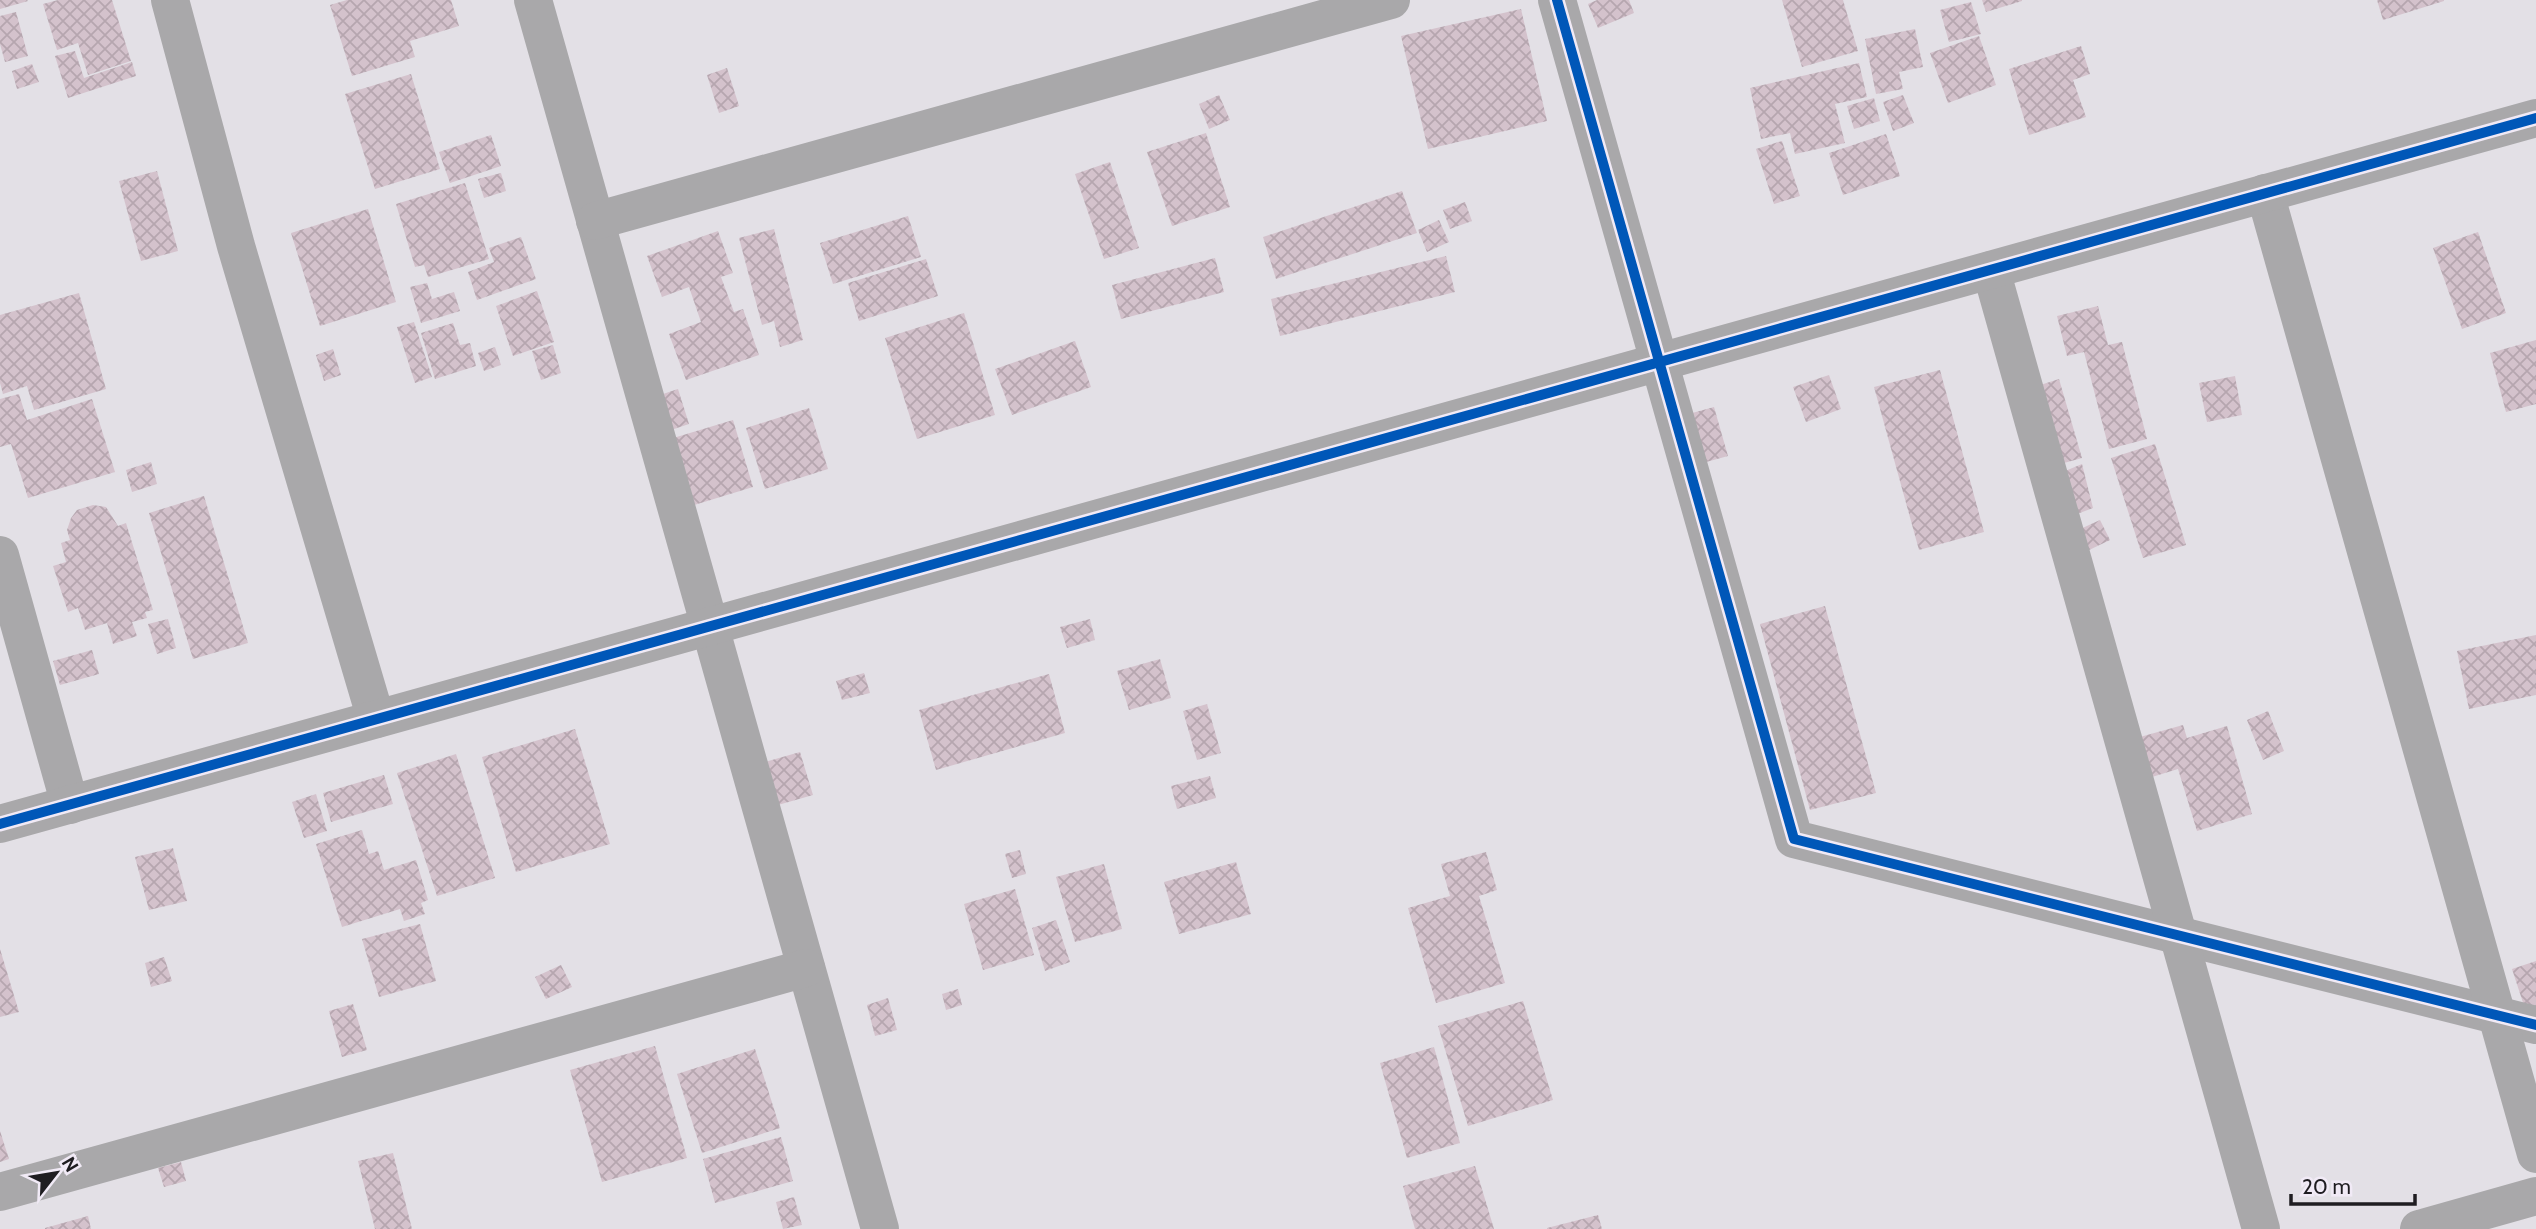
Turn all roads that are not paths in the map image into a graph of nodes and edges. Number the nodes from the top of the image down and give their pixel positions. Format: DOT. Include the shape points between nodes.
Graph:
graph roads {
  1 [pos="170,0"];
  2 [pos="533,0"];
  3 [pos="1391,0"];
  4 [pos="1557,0"];
  5 [pos="2536,118"];
  6 [pos="2265,193"];
  7 [pos="596,221"];
  8 [pos="1991,270"];
  9 [pos="1659,362"];
  10 [pos="0,555"];
  11 [pos="710,626"];
  12 [pos="376,719"];
  13 [pos="70,805"];
  14 [pos="0,824"];
  15 [pos="2178,934"];
  16 [pos="806,968"];
  17 [pos="2497,1015"];
  18 [pos="2536,1025"];
  19 [pos="2536,1154"];
  20 [pos="0,1192"];
  21 [pos="2536,1196"];
  22 [pos="880,1229"];
  23 [pos="2261,1229"];
  24 [pos="2419,1229"];
  1 -- 12 [label="street" via="236,246"];
  2 -- 7 [label="street"];
  3 -- 7 [label="street"];
  4 -- 9 [label="street"];
  5 -- 6 [label="street"];
  6 -- 8 [label="street"];
  6 -- 17 [label="street"];
  7 -- 11 [label="street"];
  8 -- 9 [label="street"];
  8 -- 15 [label="street"];
  9 -- 11 [label="street"];
  9 -- 15 [label="street" via="1794,839"];
  10 -- 13 [label="street"];
  11 -- 12 [label="street"];
  11 -- 16 [label="street"];
  12 -- 13 [label="street"];
  13 -- 14 [label="street"];
  15 -- 17 [label="street"];
  15 -- 23 [label="street"];
  16 -- 20 [label="street"];
  16 -- 22 [label="street"];
  17 -- 18 [label="street"];
  17 -- 19 [label="street"];
  21 -- 24 [label="street"];
}
